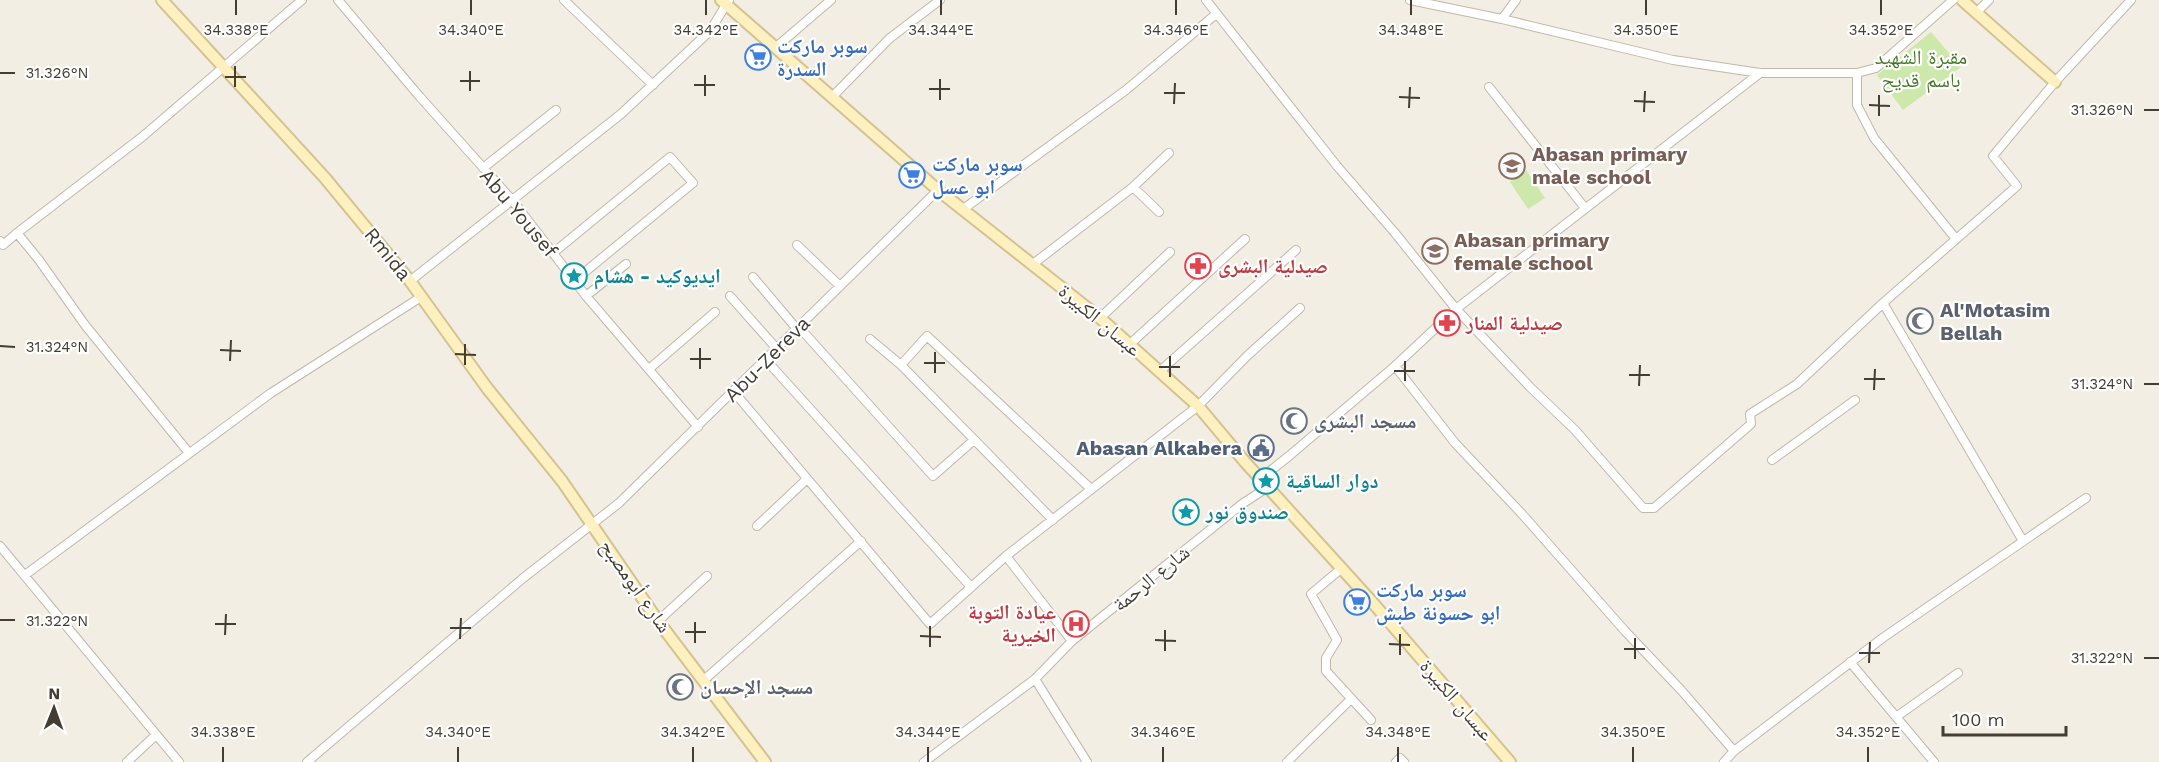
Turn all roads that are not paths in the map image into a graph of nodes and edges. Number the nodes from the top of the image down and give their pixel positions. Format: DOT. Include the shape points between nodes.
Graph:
graph roads {
  1 [pos="162,0"];
  2 [pos="302,0"];
  3 [pos="338,0"];
  4 [pos="564,0"];
  5 [pos="831,0"];
  6 [pos="940,0"];
  7 [pos="1206,0"];
  8 [pos="1410,0"];
  9 [pos="1516,0"];
  10 [pos="1953,0"];
  11 [pos="1962,0"];
  12 [pos="1989,0"];
  13 [pos="2131,0"];
  14 [pos="725,2"];
  15 [pos="1977,12"];
  16 [pos="1216,14"];
  17 [pos="1502,19"];
  18 [pos="775,48"];
  19 [pos="224,66"];
  20 [pos="1760,73"];
  21 [pos="1857,73"];
  22 [pos="2055,82"];
  23 [pos="653,86"];
  24 [pos="1489,87"];
  25 [pos="832,97"];
  26 [pos="556,110"];
  27 [pos="1169,153"];
  28 [pos="483,168"];
  29 [pos="1133,187"];
  30 [pos="938,190"];
  31 [pos="513,201"];
  32 [pos="1585,208"];
  33 [pos="962,210"];
  34 [pos="1160,212"];
  35 [pos="17,233"];
  36 [pos="1245,239"];
  37 [pos="1956,239"];
  38 [pos="0,241"];
  39 [pos="797,245"];
  40 [pos="1296,250"];
  41 [pos="1170,252"];
  42 [pos="552,253"];
  43 [pos="626,264"];
  44 [pos="1033,264"];
  45 [pos="753,277"];
  46 [pos="410,281"];
  47 [pos="574,281"];
  48 [pos="840,286"];
  49 [pos="586,296"];
  50 [pos="730,296"];
  51 [pos="421,297"];
  52 [pos="1883,303"];
  53 [pos="1300,308"];
  54 [pos="1456,309"];
  55 [pos="715,312"];
  56 [pos="1100,318"];
  57 [pos="798,328"];
  58 [pos="870,339"];
  59 [pos="1130,344"];
  60 [pos="777,349"];
  61 [pos="766,360"];
  62 [pos="901,365"];
  63 [pos="1395,366"];
  64 [pos="649,369"];
  65 [pos="1160,371"];
  66 [pos="734,392"];
  67 [pos="1856,400"];
  68 [pos="1198,406"];
  69 [pos="698,427"];
  70 [pos="974,440"];
  71 [pos="189,453"];
  72 [pos="1772,460"];
  73 [pos="807,479"];
  74 [pos="1264,483"];
  75 [pos="1091,489"];
  76 [pos="2086,498"];
  77 [pos="1053,520"];
  78 [pos="593,525"];
  79 [pos="757,526"];
  80 [pos="861,541"];
  81 [pos="2023,541"];
  82 [pos="0,546"];
  83 [pos="1006,556"];
  84 [pos="1342,568"];
  85 [pos="26,575"];
  86 [pos="706,576"];
  87 [pos="971,587"];
  88 [pos="658,621"];
  89 [pos="1072,641"];
  90 [pos="1850,662"];
  91 [pos="1958,674"];
  92 [pos="1035,679"];
  93 [pos="704,680"];
  94 [pos="1351,699"];
  95 [pos="1896,717"];
  96 [pos="1371,720"];
  97 [pos="156,735"];
  98 [pos="1734,751"];
  99 [pos="127,762"];
  100 [pos="178,762"];
  101 [pos="307,762"];
  102 [pos="765,762"];
  103 [pos="924,762"];
  104 [pos="1087,762"];
  105 [pos="1287,762"];
  106 [pos="1396,762"];
  107 [pos="1404,762"];
  108 [pos="1510,762"];
  109 [pos="1724,762"];
  110 [pos="1934,762"];
  1 -- 19 [label="street, Rmida"];
  2 -- 19 [label="street"];
  3 -- 28 [label="street, Abu Yousef"];
  4 -- 23 [label="street"];
  5 -- 18 [label="street"];
  6 -- 25 [label="street" via="890,38"];
  7 -- 16 [label="street"];
  8 -- 17 [label="street"];
  9 -- 17 [label="street"];
  10 -- 21 [label="street" via="1876,68"];
  11 -- 15 [label="street"];
  12 -- 15 [label="street"];
  13 -- 22 [label="street"];
  14 -- 18 [label="street, عبسان الكبيرة"];
  14 -- 23 [label="street" via="710,31"];
  15 -- 22 [label="street"];
  16 -- 33 [label="street" via="1126,90"];
  16 -- 54 [label="street"];
  17 -- 20 [label="street" via="1673,60"];
  18 -- 25 [label="street, عبسان الكبيرة"];
  19 -- 35 [label="street" via="142,137"];
  19 -- 46 [label="street, Rmida" via="325,178"];
  20 -- 21 [label="street"];
  20 -- 32 [label="street, شارع الرحمة"];
  21 -- 37 [label="street" via="1857,105 1874,138"];
  22 -- 37 [label="street" via="1993,156 2017,186"];
  23 -- 31 [label="street"];
  24 -- 32 [label="street"];
  25 -- 30 [label="street, عبسان الكبيرة"];
  26 -- 28 [label="street"];
  27 -- 29 [label="street"];
  28 -- 31 [label="street, Abu Yousef"];
  29 -- 34 [label="street"];
  29 -- 44 [label="street"];
  30 -- 33 [label="street, عبسان الكبيرة"];
  30 -- 48 [label="street, Abu-Zereva"];
  31 -- 42 [label="street, Abu Yousef"];
  31 -- 46 [label="street"];
  32 -- 54 [label="street, شارع الرحمة"];
  33 -- 44 [label="street, عبسان الكبيرة"];
  35 -- 38 [label="street" via="3,245"];
  35 -- 71 [label="street" via="85,325"];
  36 -- 59 [label="street"];
  37 -- 52 [label="street"];
  39 -- 48 [label="street"];
  40 -- 65 [label="street"];
  41 -- 56 [label="street"];
  42 -- 47 [label="street, Abu Yousef"];
  42 -- 47 [label="street" via="670,157 693,183"];
  43 -- 49 [label="street"];
  44 -- 56 [label="street, عبسان الكبيرة"];
  45 -- 57 [label="street"];
  46 -- 51 [label="street, Rmida"];
  47 -- 49 [label="street, Abu Yousef"];
  48 -- 57 [label="street, Abu-Zereva"];
  49 -- 64 [label="street, Abu Yousef"];
  50 -- 60 [label="street"];
  51 -- 71 [label="street" via="272,393"];
  51 -- 78 [label="street, Rmida"];
  52 -- 54 [label="street" via="1797,384 1750,414 1751,424 1654,508 1643,508 1575,430"];
  52 -- 81 [label="street"];
  53 -- 68 [label="street"];
  54 -- 63 [label="street, شارع الرحمة"];
  55 -- 64 [label="street"];
  56 -- 59 [label="street, عبسان الكبيرة"];
  57 -- 60 [label="street, Abu-Zereva"];
  57 -- 70 [label="street" via="933,476"];
  58 -- 62 [label="street"];
  59 -- 65 [label="street, عبسان الكبيرة"];
  60 -- 61 [label="street, Abu-Zereva"];
  61 -- 66 [label="street, Abu-Zereva"];
  61 -- 87 [label="street"];
  62 -- 70 [label="street"];
  62 -- 75 [label="street" via="927,336"];
  63 -- 74 [label="street, شارع الرحمة" via="1289,456"];
  63 -- 98 [label="street" via="1455,443"];
  64 -- 69 [label="street, Abu Yousef"];
  65 -- 68 [label="street, عبسان الكبيرة"];
  66 -- 69 [label="street, Abu-Zereva"];
  66 -- 73 [label="street"];
  67 -- 72 [label="street"];
  68 -- 74 [label="street, عبسان الكبيرة"];
  68 -- 75 [label="street"];
  69 -- 78 [label="street, Abu-Zereva"];
  70 -- 77 [label="street"];
  71 -- 85 [label="street"];
  73 -- 79 [label="street"];
  73 -- 80 [label="street"];
  74 -- 84 [label="street, عبسان الكبيرة"];
  74 -- 89 [label="street, شارع الرحمة"];
  75 -- 77 [label="street"];
  76 -- 81 [label="street"];
  77 -- 83 [label="street"];
  78 -- 88 [label="street, شارع أبومصبح"];
  78 -- 101 [label="street, Abu-Zereva" via="522,579"];
  80 -- 87 [label="street" via="930,624"];
  80 -- 93 [label="street"];
  81 -- 90 [label="street"];
  82 -- 85 [label="street"];
  83 -- 87 [label="street"];
  83 -- 89 [label="street"];
  84 -- 94 [label="street" via="1311,594 1337,639 1326,658 1326,670"];
  84 -- 108 [label="street, عبسان الكبيرة"];
  85 -- 97 [label="street"];
  86 -- 88 [label="street"];
  88 -- 93 [label="street, شارع أبومصبح"];
  89 -- 92 [label="street, شارع الرحمة"];
  90 -- 95 [label="street"];
  90 -- 98 [label="street"];
  91 -- 95 [label="street"];
  92 -- 103 [label="street, شارع الرحمة"];
  92 -- 104 [label="street"];
  93 -- 102 [label="street, شارع أبومصبح"];
  94 -- 96 [label="street"];
  94 -- 105 [label="street"];
  95 -- 110 [label="street"];
  97 -- 99 [label="street"];
  97 -- 100 [label="street"];
  98 -- 109 [label="street"];
  106 -- 107 [label="street" via="1400,758"];
}
